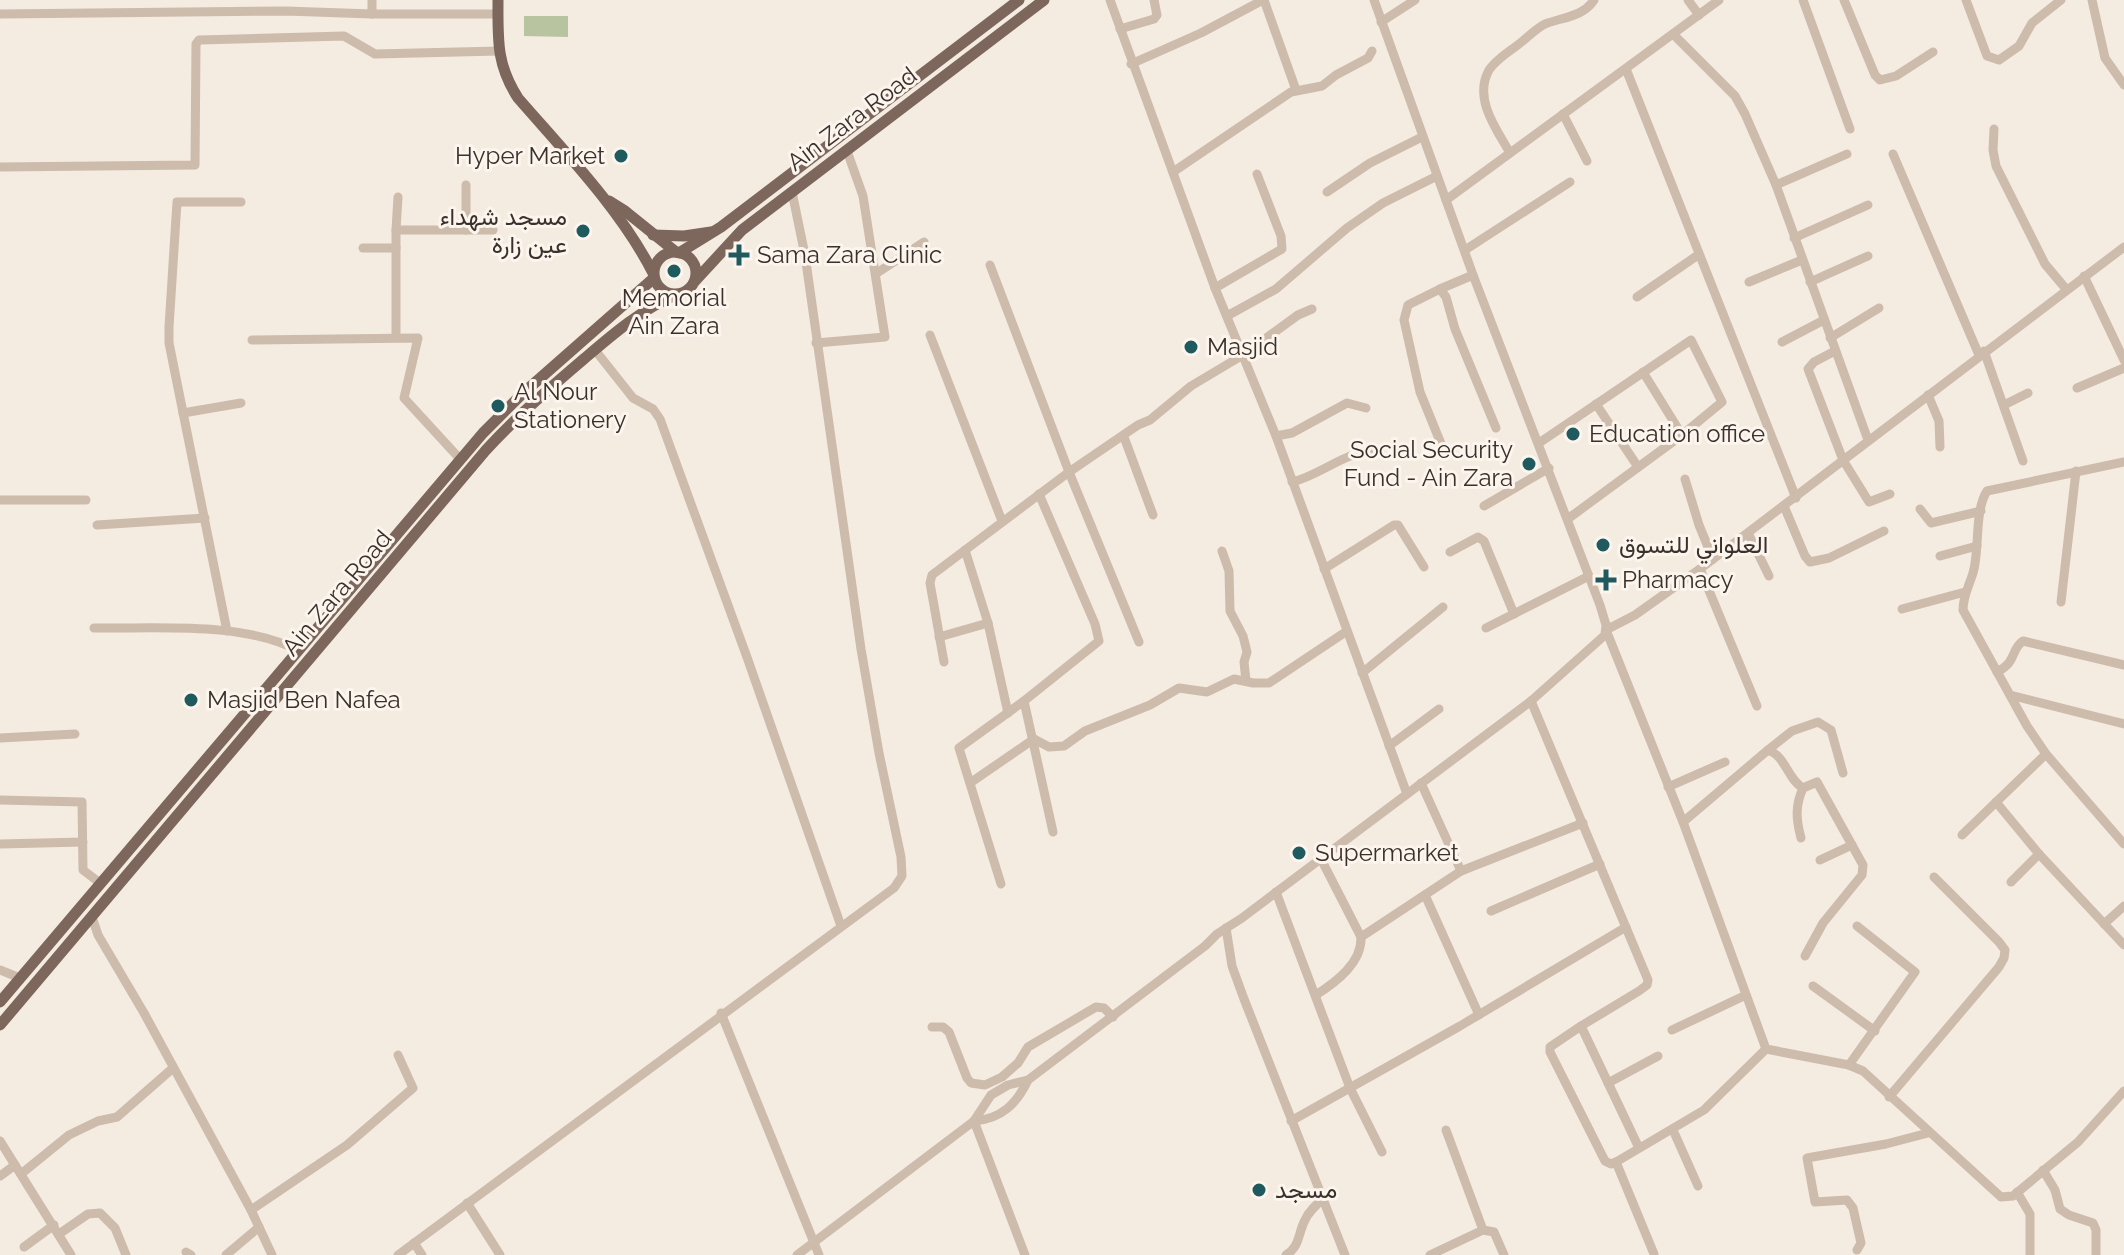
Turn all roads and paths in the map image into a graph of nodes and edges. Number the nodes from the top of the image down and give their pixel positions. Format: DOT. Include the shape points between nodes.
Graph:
graph roads {
  1 [pos="38,0"];
  2 [pos="123,0"];
  3 [pos="372,0"];
  4 [pos="498,0"];
  5 [pos="1019,0"];
  6 [pos="1044,0"];
  7 [pos="1110,0"];
  8 [pos="1154,0"];
  9 [pos="1263,0"];
  10 [pos="1374,0"];
  11 [pos="1415,0"];
  12 [pos="1594,0"];
  13 [pos="1688,0"];
  14 [pos="1719,0"];
  15 [pos="1803,0"];
  16 [pos="1844,0"];
  17 [pos="1966,0"];
  18 [pos="2061,0"];
  19 [pos="2092,0"];
  20 [pos="309,5"];
  21 [pos="0,14"];
  22 [pos="38,14"];
  23 [pos="123,14"];
  24 [pos="372,14"];
  25 [pos="498,14"];
  26 [pos="1699,15"];
  27 [pos="1381,22"];
  28 [pos="1120,29"];
  29 [pos="1673,34"];
  30 [pos="499,51"];
  31 [pos="1372,51"];
  32 [pos="1933,52"];
  33 [pos="1131,64"];
  34 [pos="1626,69"];
  35 [pos="2124,85"];
  36 [pos="1296,90"];
  37 [pos="1563,114"];
  38 [pos="1850,129"];
  39 [pos="1994,129"];
  40 [pos="1422,137"];
  41 [pos="847,151"];
  42 [pos="1510,153"];
  43 [pos="1847,154"];
  44 [pos="1893,154"];
  45 [pos="1587,161"];
  46 [pos="0,167"];
  47 [pos="1173,172"];
  48 [pos="1257,174"];
  49 [pos="1437,176"];
  50 [pos="1570,182"];
  51 [pos="466,185"];
  52 [pos="1776,185"];
  53 [pos="792,192"];
  54 [pos="1327,192"];
  55 [pos="398,197"];
  56 [pos="601,197"];
  57 [pos="1446,200"];
  58 [pos="241,202"];
  59 [pos="1868,205"];
  60 [pos="396,230"];
  61 [pos="466,230"];
  62 [pos="493,230"];
  63 [pos="715,232"];
  64 [pos="653,235"];
  65 [pos="1794,238"];
  66 [pos="700,241"];
  67 [pos="924,242"];
  68 [pos="2124,247"];
  69 [pos="363,248"];
  70 [pos="396,248"];
  71 [pos="1465,250"];
  72 [pos="678,252"];
  73 [pos="717,255"];
  74 [pos="1698,255"];
  75 [pos="1868,256"];
  76 [pos="1802,260"];
  77 [pos="990,265"];
  78 [pos="877,273"];
  79 [pos="654,275"];
  80 [pos="1473,275"];
  81 [pos="2084,276"];
  82 [pos="695,281"];
  83 [pos="1749,282"];
  84 [pos="1810,282"];
  85 [pos="1215,288"];
  86 [pos="1440,289"];
  87 [pos="2066,289"];
  88 [pos="638,294"];
  89 [pos="676,295"];
  90 [pos="1637,297"];
  91 [pos="649,307"];
  92 [pos="1879,308"];
  93 [pos="1312,309"];
  94 [pos="1227,316"];
  95 [pos="1824,320"];
  96 [pos="930,335"];
  97 [pos="396,337"];
  98 [pos="1830,338"];
  99 [pos="252,340"];
  100 [pos="1782,342"];
  101 [pos="816,343"];
  102 [pos="595,350"];
  103 [pos="1835,351"];
  104 [pos="1981,353"];
  105 [pos="1243,355"];
  106 [pos="2124,360"];
  107 [pos="2124,368"];
  108 [pos="1643,372"];
  109 [pos="2077,388"];
  110 [pos="2028,393"];
  111 [pos="1928,395"];
  112 [pos="241,403"];
  113 [pos="1596,404"];
  114 [pos="2004,405"];
  115 [pos="1366,408"];
  116 [pos="183,413"];
  117 [pos="1496,428"];
  118 [pos="1682,435"];
  119 [pos="1276,436"];
  120 [pos="1124,437"];
  121 [pos="1868,440"];
  122 [pos="1539,443"];
  123 [pos="1940,447"];
  124 [pos="1376,451"];
  125 [pos="1444,451"];
  126 [pos="460,459"];
  127 [pos="1843,460"];
  128 [pos="2023,461"];
  129 [pos="2124,462"];
  130 [pos="1638,467"];
  131 [pos="1549,468"];
  132 [pos="2076,471"];
  133 [pos="1069,472"];
  134 [pos="1685,479"];
  135 [pos="1292,482"];
  136 [pos="1039,494"];
  137 [pos="1890,494"];
  138 [pos="1796,498"];
  139 [pos="0,500"];
  140 [pos="86,500"];
  141 [pos="1484,506"];
  142 [pos="1784,506"];
  143 [pos="1920,509"];
  144 [pos="1981,511"];
  145 [pos="1153,515"];
  146 [pos="205,518"];
  147 [pos="1569,518"];
  148 [pos="1002,521"];
  149 [pos="97,525"];
  150 [pos="1884,531"];
  151 [pos="1748,533"];
  152 [pos="1977,546"];
  153 [pos="965,550"];
  154 [pos="1222,551"];
  155 [pos="1450,552"];
  156 [pos="1940,556"];
  157 [pos="1713,559"];
  158 [pos="1424,567"];
  159 [pos="1324,569"];
  160 [pos="1700,569"];
  161 [pos="1589,576"];
  162 [pos="1769,576"];
  163 [pos="1965,592"];
  164 [pos="2061,602"];
  165 [pos="1443,607"];
  166 [pos="1902,609"];
  167 [pos="1514,614"];
  168 [pos="988,623"];
  169 [pos="94,628"];
  170 [pos="1486,628"];
  171 [pos="1606,630"];
  172 [pos="227,631"];
  173 [pos="1347,631"];
  174 [pos="939,637"];
  175 [pos="1139,642"];
  176 [pos="299,651"];
  177 [pos="944,662"];
  178 [pos="2124,665"];
  179 [pos="1997,672"];
  180 [pos="1362,673"];
  181 [pos="1246,681"];
  182 [pos="2010,695"];
  183 [pos="1024,701"];
  184 [pos="1531,701"];
  185 [pos="1757,706"];
  186 [pos="1439,709"];
  187 [pos="1008,713"];
  188 [pos="2124,724"];
  189 [pos="75,734"];
  190 [pos="0,738"];
  191 [pos="1034,739"];
  192 [pos="1389,746"];
  193 [pos="1768,750"];
  194 [pos="2046,754"];
  195 [pos="1725,762"];
  196 [pos="1843,773"];
  197 [pos="970,783"];
  198 [pos="1421,783"];
  199 [pos="1668,787"];
  200 [pos="1803,788"];
  201 [pos="1407,794"];
  202 [pos="0,800"];
  203 [pos="1996,802"];
  204 [pos="1683,822"];
  205 [pos="1583,823"];
  206 [pos="1053,832"];
  207 [pos="1962,835"];
  208 [pos="1801,838"];
  209 [pos="83,842"];
  210 [pos="0,844"];
  211 [pos="2124,844"];
  212 [pos="1852,845"];
  213 [pos="2039,854"];
  214 [pos="1321,859"];
  215 [pos="1820,860"];
  216 [pos="1600,864"];
  217 [pos="1461,871"];
  218 [pos="1934,877"];
  219 [pos="2011,882"];
  220 [pos="100,883"];
  221 [pos="1001,884"];
  222 [pos="1276,892"];
  223 [pos="1425,895"];
  224 [pos="2124,906"];
  225 [pos="1491,911"];
  226 [pos="92,917"];
  227 [pos="2104,924"];
  228 [pos="841,926"];
  229 [pos="1857,926"];
  230 [pos="1626,927"];
  231 [pos="1226,928"];
  232 [pos="77,934"];
  233 [pos="1361,937"];
  234 [pos="101,940"];
  235 [pos="2124,945"];
  236 [pos="1805,956"];
  237 [pos="0,970"];
  238 [pos="20,978"];
  239 [pos="1813,986"];
  240 [pos="1316,995"];
  241 [pos="1746,995"];
  242 [pos="0,1002"];
  243 [pos="721,1013"];
  244 [pos="1479,1015"];
  245 [pos="1113,1017"];
  246 [pos="0,1025"];
  247 [pos="1581,1026"];
  248 [pos="932,1027"];
  249 [pos="1672,1030"];
  250 [pos="1875,1031"];
  251 [pos="1766,1049"];
  252 [pos="398,1055"];
  253 [pos="1658,1056"];
  254 [pos="1849,1065"];
  255 [pos="173,1068"];
  256 [pos="1028,1080"];
  257 [pos="1608,1083"];
  258 [pos="1350,1088"];
  259 [pos="2124,1091"];
  260 [pos="1889,1097"];
  261 [pos="974,1121"];
  262 [pos="1291,1121"];
  263 [pos="1446,1130"];
  264 [pos="1673,1130"];
  265 [pos="1928,1133"];
  266 [pos="0,1141"];
  267 [pos="1639,1148"];
  268 [pos="1382,1152"];
  269 [pos="1616,1162"];
  270 [pos="18,1170"];
  271 [pos="2043,1170"];
  272 [pos="0,1176"];
  273 [pos="1698,1186"];
  274 [pos="2017,1192"];
  275 [pos="1323,1199"];
  276 [pos="467,1203"];
  277 [pos="251,1210"];
  278 [pos="259,1227"];
  279 [pos="57,1229"];
  280 [pos="1483,1230"];
  281 [pos="814,1242"];
  282 [pos="414,1243"];
  283 [pos="24,1247"];
  284 [pos="1857,1250"];
  285 [pos="2095,1253"];
  286 [pos="1654,1254"];
  287 [pos="71,1255"];
  288 [pos="126,1255"];
  289 [pos="226,1255"];
  290 [pos="272,1255"];
  291 [pos="398,1255"];
  292 [pos="422,1255"];
  293 [pos="500,1255"];
  294 [pos="797,1255"];
  295 [pos="819,1255"];
  296 [pos="1025,1255"];
  297 [pos="1286,1255"];
  298 [pos="1345,1255"];
  299 [pos="1430,1255"];
  300 [pos="1504,1255"];
  301 [pos="2030,1255"];
  1 -- 22 [label="street"];
  2 -- 23 [label="street"];
  3 -- 24 [label="street"];
  4 -- 25 [label="main road"];
  5 -- 63 [label="main road, Ain Zara Road"];
  6 -- 41 [label="main road, Ain Zara Road"];
  7 -- 28 [label="street"];
  8 -- 28 [label="street" via="1154,19"];
  9 -- 33 [label="street"];
  9 -- 36 [label="street"];
  10 -- 27 [label="street"];
  11 -- 27 [label="street"];
  12 -- 42 [label="street" via="1571,17 1543,25 1489,70 1485,102"];
  13 -- 26 [label="street"];
  14 -- 26 [label="street"];
  15 -- 38 [label="street"];
  16 -- 32 [label="street" via="1878,79 1896,76"];
  17 -- 18 [label="street" via="1987,56 1999,60"];
  19 -- 35 [label="street" via="2105,58"];
  20 -- 23 [label="street"];
  20 -- 24 [label="street"];
  21 -- 22 [label="street"];
  22 -- 23 [label="street"];
  24 -- 25 [label="street"];
  25 -- 30 [label="main road"];
  26 -- 29 [label="street"];
  27 -- 40 [label="street"];
  28 -- 33 [label="street"];
  29 -- 34 [label="street"];
  29 -- 52 [label="street" via="1735,96"];
  30 -- 46 [label="street" via="375,54 344,36 199,40 195,165"];
  30 -- 56 [label="main road" via="503,73 518,98"];
  31 -- 36 [label="street" via="1322,86"];
  33 -- 47 [label="street"];
  34 -- 37 [label="street"];
  34 -- 74 [label="street"];
  36 -- 47 [label="street"];
  37 -- 42 [label="street"];
  37 -- 45 [label="street"];
  39 -- 87 [label="street" via="1996,166 2045,264"];
  40 -- 49 [label="street"];
  40 -- 54 [label="street"];
  41 -- 53 [label="main road, Ain Zara Road"];
  41 -- 78 [label="street" via="863,196"];
  42 -- 57 [label="street"];
  43 -- 52 [label="street"];
  44 -- 104 [label="street"];
  47 -- 85 [label="street"];
  48 -- 85 [label="street" via="1282,249"];
  49 -- 57 [label="street"];
  49 -- 94 [label="street" via="1383,203 1276,289"];
  50 -- 71 [label="street"];
  51 -- 61 [label="street"];
  52 -- 65 [label="street"];
  53 -- 73 [label="main road, Ain Zara Road"];
  53 -- 101 [label="street"];
  55 -- 60 [label="street"];
  56 -- 64 [label="main road"];
  56 -- 79 [label="main road"];
  57 -- 71 [label="street"];
  58 -- 116 [label="street" via="176,204 169,343"];
  59 -- 65 [label="street"];
  60 -- 61 [label="street"];
  60 -- 70 [label="street"];
  61 -- 62 [label="street"];
  63 -- 64 [label="main road"];
  63 -- 66 [label="main road, Ain Zara Road"];
  64 -- 72 [label="main road"];
  65 -- 76 [label="street"];
  66 -- 72 [label="main road, Ain Zara Road"];
  66 -- 73 [label="main road" via="706,253"];
  67 -- 78 [label="street"];
  68 -- 81 [label="street"];
  69 -- 70 [label="street"];
  70 -- 97 [label="street"];
  71 -- 80 [label="street"];
  72 -- 79 [label="main road" via="662,256"];
  72 -- 82 [label="main road" via="693,263"];
  73 -- 82 [label="main road, Ain Zara Road"];
  74 -- 90 [label="street"];
  74 -- 138 [label="street"];
  75 -- 84 [label="street"];
  76 -- 83 [label="street"];
  76 -- 84 [label="street"];
  77 -- 133 [label="street"];
  78 -- 101 [label="street" via="885,337"];
  79 -- 88 [label="main road, Ain Zara Road"];
  79 -- 89 [label="main road" via="662,290"];
  80 -- 86 [label="street"];
  80 -- 122 [label="street"];
  81 -- 87 [label="street"];
  81 -- 106 [label="street"];
  82 -- 89 [label="main road"];
  84 -- 95 [label="street"];
  85 -- 94 [label="street"];
  86 -- 117 [label="street"];
  86 -- 125 [label="street" via="1408,305 1404,320 1423,402"];
  87 -- 104 [label="street"];
  88 -- 91 [label="main road" via="648,299"];
  88 -- 126 [label="main road, Ain Zara Road" via="521,395"];
  89 -- 91 [label="main road, Ain Zara Road"];
  91 -- 102 [label="main road, Ain Zara Road"];
  92 -- 98 [label="street"];
  93 -- 105 [label="street"];
  94 -- 105 [label="street"];
  95 -- 98 [label="street"];
  95 -- 100 [label="street"];
  96 -- 148 [label="street"];
  97 -- 99 [label="street"];
  97 -- 126 [label="street" via="419,339 404,398"];
  98 -- 103 [label="street"];
  101 -- 228 [label="street" via="861,649 903,872 894,888"];
  102 -- 226 [label="main road, Ain Zara Road" via="486,450"];
  102 -- 228 [label="street" via="633,398 660,419"];
  103 -- 121 [label="street"];
  103 -- 127 [label="street" via="1808,369"];
  104 -- 111 [label="street"];
  104 -- 114 [label="street"];
  105 -- 119 [label="street"];
  105 -- 120 [label="street"];
  107 -- 109 [label="street"];
  108 -- 113 [label="street"];
  108 -- 118 [label="street"];
  108 -- 118 [label="street" via="1691,340 1722,402"];
  110 -- 114 [label="street"];
  111 -- 121 [label="street"];
  111 -- 123 [label="street" via="1939,421"];
  112 -- 116 [label="street"];
  113 -- 122 [label="street"];
  113 -- 130 [label="street"];
  114 -- 128 [label="street"];
  115 -- 119 [label="street" via="1347,403 1292,433"];
  116 -- 146 [label="street"];
  118 -- 130 [label="street"];
  119 -- 135 [label="street"];
  120 -- 133 [label="street"];
  120 -- 145 [label="street"];
  121 -- 127 [label="street"];
  122 -- 131 [label="street"];
  124 -- 135 [label="street" via="1349,456"];
  126 -- 176 [label="main road, Ain Zara Road"];
  127 -- 137 [label="street" via="1869,502"];
  127 -- 138 [label="street"];
  129 -- 132 [label="street"];
  130 -- 147 [label="street"];
  131 -- 141 [label="street"];
  131 -- 147 [label="street"];
  132 -- 144 [label="street" via="1992,489 1984,496"];
  132 -- 164 [label="street"];
  133 -- 136 [label="street"];
  133 -- 175 [label="street"];
  134 -- 157 [label="street"];
  135 -- 159 [label="street"];
  136 -- 148 [label="street"];
  136 -- 183 [label="street" via="1099,641"];
  138 -- 142 [label="street"];
  139 -- 140 [label="street"];
  142 -- 150 [label="street" via="1810,562"];
  142 -- 151 [label="street"];
  143 -- 144 [label="street" via="1931,523"];
  144 -- 152 [label="street"];
  146 -- 149 [label="street"];
  146 -- 172 [label="street"];
  147 -- 161 [label="street"];
  148 -- 153 [label="street"];
  151 -- 157 [label="street"];
  151 -- 162 [label="street"];
  152 -- 156 [label="street"];
  152 -- 163 [label="street"];
  153 -- 168 [label="street"];
  153 -- 174 [label="street" via="930,580"];
  154 -- 181 [label="street" via="1229,571 1230,611 1247,652"];
  155 -- 167 [label="street" via="1478,537 1484,541"];
  157 -- 160 [label="street"];
  158 -- 159 [label="street" via="1394,525"];
  159 -- 173 [label="street"];
  160 -- 171 [label="street"];
  160 -- 185 [label="street"];
  161 -- 167 [label="street"];
  161 -- 171 [label="street"];
  163 -- 166 [label="street"];
  163 -- 179 [label="street" via="1964,614"];
  165 -- 180 [label="street"];
  167 -- 170 [label="street"];
  168 -- 174 [label="street"];
  168 -- 187 [label="street"];
  169 -- 172 [label="street"];
  171 -- 184 [label="street"];
  171 -- 199 [label="street"];
  172 -- 176 [label="street" via="270,638"];
  173 -- 180 [label="street"];
  173 -- 181 [label="street" via="1269,683"];
  174 -- 177 [label="street"];
  176 -- 220 [label="main road, Ain Zara Road"];
  178 -- 179 [label="street" via="2023,641 2012,662"];
  179 -- 182 [label="street"];
  180 -- 192 [label="street"];
  181 -- 191 [label="street" via="1234,679 1207,692 1179,688 1058,747"];
  182 -- 188 [label="street"];
  182 -- 194 [label="street"];
  183 -- 187 [label="street"];
  183 -- 191 [label="street"];
  184 -- 198 [label="street"];
  184 -- 205 [label="street"];
  186 -- 192 [label="street"];
  187 -- 197 [label="street" via="959,748"];
  189 -- 190 [label="street"];
  191 -- 197 [label="street"];
  191 -- 206 [label="street"];
  192 -- 201 [label="street"];
  193 -- 196 [label="street" via="1792,731 1818,722 1831,730"];
  193 -- 200 [label="street" via="1778,754"];
  193 -- 204 [label="street"];
  194 -- 203 [label="street"];
  194 -- 211 [label="street"];
  195 -- 199 [label="street"];
  197 -- 221 [label="street"];
  198 -- 201 [label="street"];
  198 -- 217 [label="street"];
  199 -- 204 [label="street"];
  200 -- 208 [label="street" via="1796,818"];
  200 -- 212 [label="street" via="1819,784"];
  201 -- 214 [label="street"];
  202 -- 209 [label="street" via="81,801"];
  203 -- 207 [label="street"];
  203 -- 213 [label="street"];
  204 -- 241 [label="street"];
  205 -- 216 [label="street"];
  205 -- 217 [label="street"];
  209 -- 210 [label="street"];
  209 -- 220 [label="street" via="84,872"];
  212 -- 215 [label="street"];
  212 -- 236 [label="street" via="1863,865 1862,875 1823,923"];
  213 -- 219 [label="street"];
  213 -- 227 [label="street"];
  214 -- 222 [label="street"];
  214 -- 233 [label="street"];
  216 -- 225 [label="street"];
  216 -- 230 [label="street"];
  217 -- 223 [label="street"];
  218 -- 260 [label="street" via="1999,942 2004,958"];
  220 -- 238 [label="main road, Ain Zara Road"];
  222 -- 231 [label="street"];
  222 -- 240 [label="street"];
  223 -- 233 [label="street"];
  223 -- 244 [label="street"];
  224 -- 227 [label="street"];
  226 -- 232 [label="main road, Ain Zara Road"];
  226 -- 234 [label="street"];
  227 -- 235 [label="street"];
  228 -- 243 [label="street"];
  229 -- 250 [label="street" via="1915,972"];
  230 -- 244 [label="street"];
  230 -- 247 [label="street" via="1647,985"];
  231 -- 245 [label="street"];
  231 -- 262 [label="street" via="1232,966"];
  232 -- 234 [label="street"];
  232 -- 246 [label="main road, Ain Zara Road"];
  233 -- 240 [label="street" via="1351,965"];
  234 -- 255 [label="street"];
  237 -- 238 [label="street"];
  238 -- 242 [label="main road, Ain Zara Road"];
  239 -- 250 [label="street"];
  240 -- 258 [label="street"];
  241 -- 249 [label="street"];
  241 -- 251 [label="street"];
  243 -- 276 [label="street"];
  243 -- 281 [label="street"];
  244 -- 258 [label="street"];
  245 -- 248 [label="street" via="1096,1007 1028,1047 1011,1070 985,1085 967,1078 949,1032"];
  245 -- 256 [label="street"];
  247 -- 257 [label="street"];
  247 -- 269 [label="street" via="1554,1043 1550,1052 1605,1161"];
  250 -- 254 [label="street"];
  251 -- 254 [label="street"];
  251 -- 264 [label="street" via="1704,1110"];
  252 -- 277 [label="street" via="413,1088 347,1145"];
  253 -- 257 [label="street"];
  254 -- 260 [label="street" via="1863,1071"];
  255 -- 270 [label="street" via="117,1117 69,1135"];
  255 -- 277 [label="street"];
  256 -- 261 [label="street" via="991,1095"];
  256 -- 261 [label="street" via="1012,1106"];
  257 -- 267 [label="street"];
  258 -- 262 [label="street"];
  258 -- 268 [label="street"];
  259 -- 271 [label="street" via="2078,1142"];
  260 -- 265 [label="street"];
  261 -- 281 [label="street"];
  261 -- 296 [label="street"];
  262 -- 275 [label="street"];
  263 -- 280 [label="street"];
  264 -- 267 [label="street"];
  264 -- 273 [label="street"];
  265 -- 274 [label="street" via="1996,1195"];
  265 -- 284 [label="street" via="1807,1158 1815,1202 1847,1200 1853,1208 1861,1243"];
  266 -- 270 [label="street"];
  267 -- 269 [label="street"];
  269 -- 286 [label="street"];
  270 -- 272 [label="street"];
  270 -- 279 [label="street"];
  271 -- 274 [label="street"];
  271 -- 285 [label="street" via="2060,1209 2093,1223"];
  274 -- 301 [label="street" via="2030,1214"];
  275 -- 297 [label="street"];
  275 -- 298 [label="street"];
  276 -- 282 [label="street"];
  276 -- 293 [label="street"];
  277 -- 278 [label="street"];
  278 -- 289 [label="street"];
  278 -- 290 [label="street"];
  279 -- 283 [label="street"];
  279 -- 287 [label="street"];
  279 -- 288 [label="street" via="100,1213 115,1228"];
  280 -- 299 [label="street"];
  280 -- 300 [label="street" via="1494,1232"];
  281 -- 294 [label="street"];
  281 -- 295 [label="street"];
  282 -- 291 [label="street"];
  282 -- 292 [label="street"];
}
